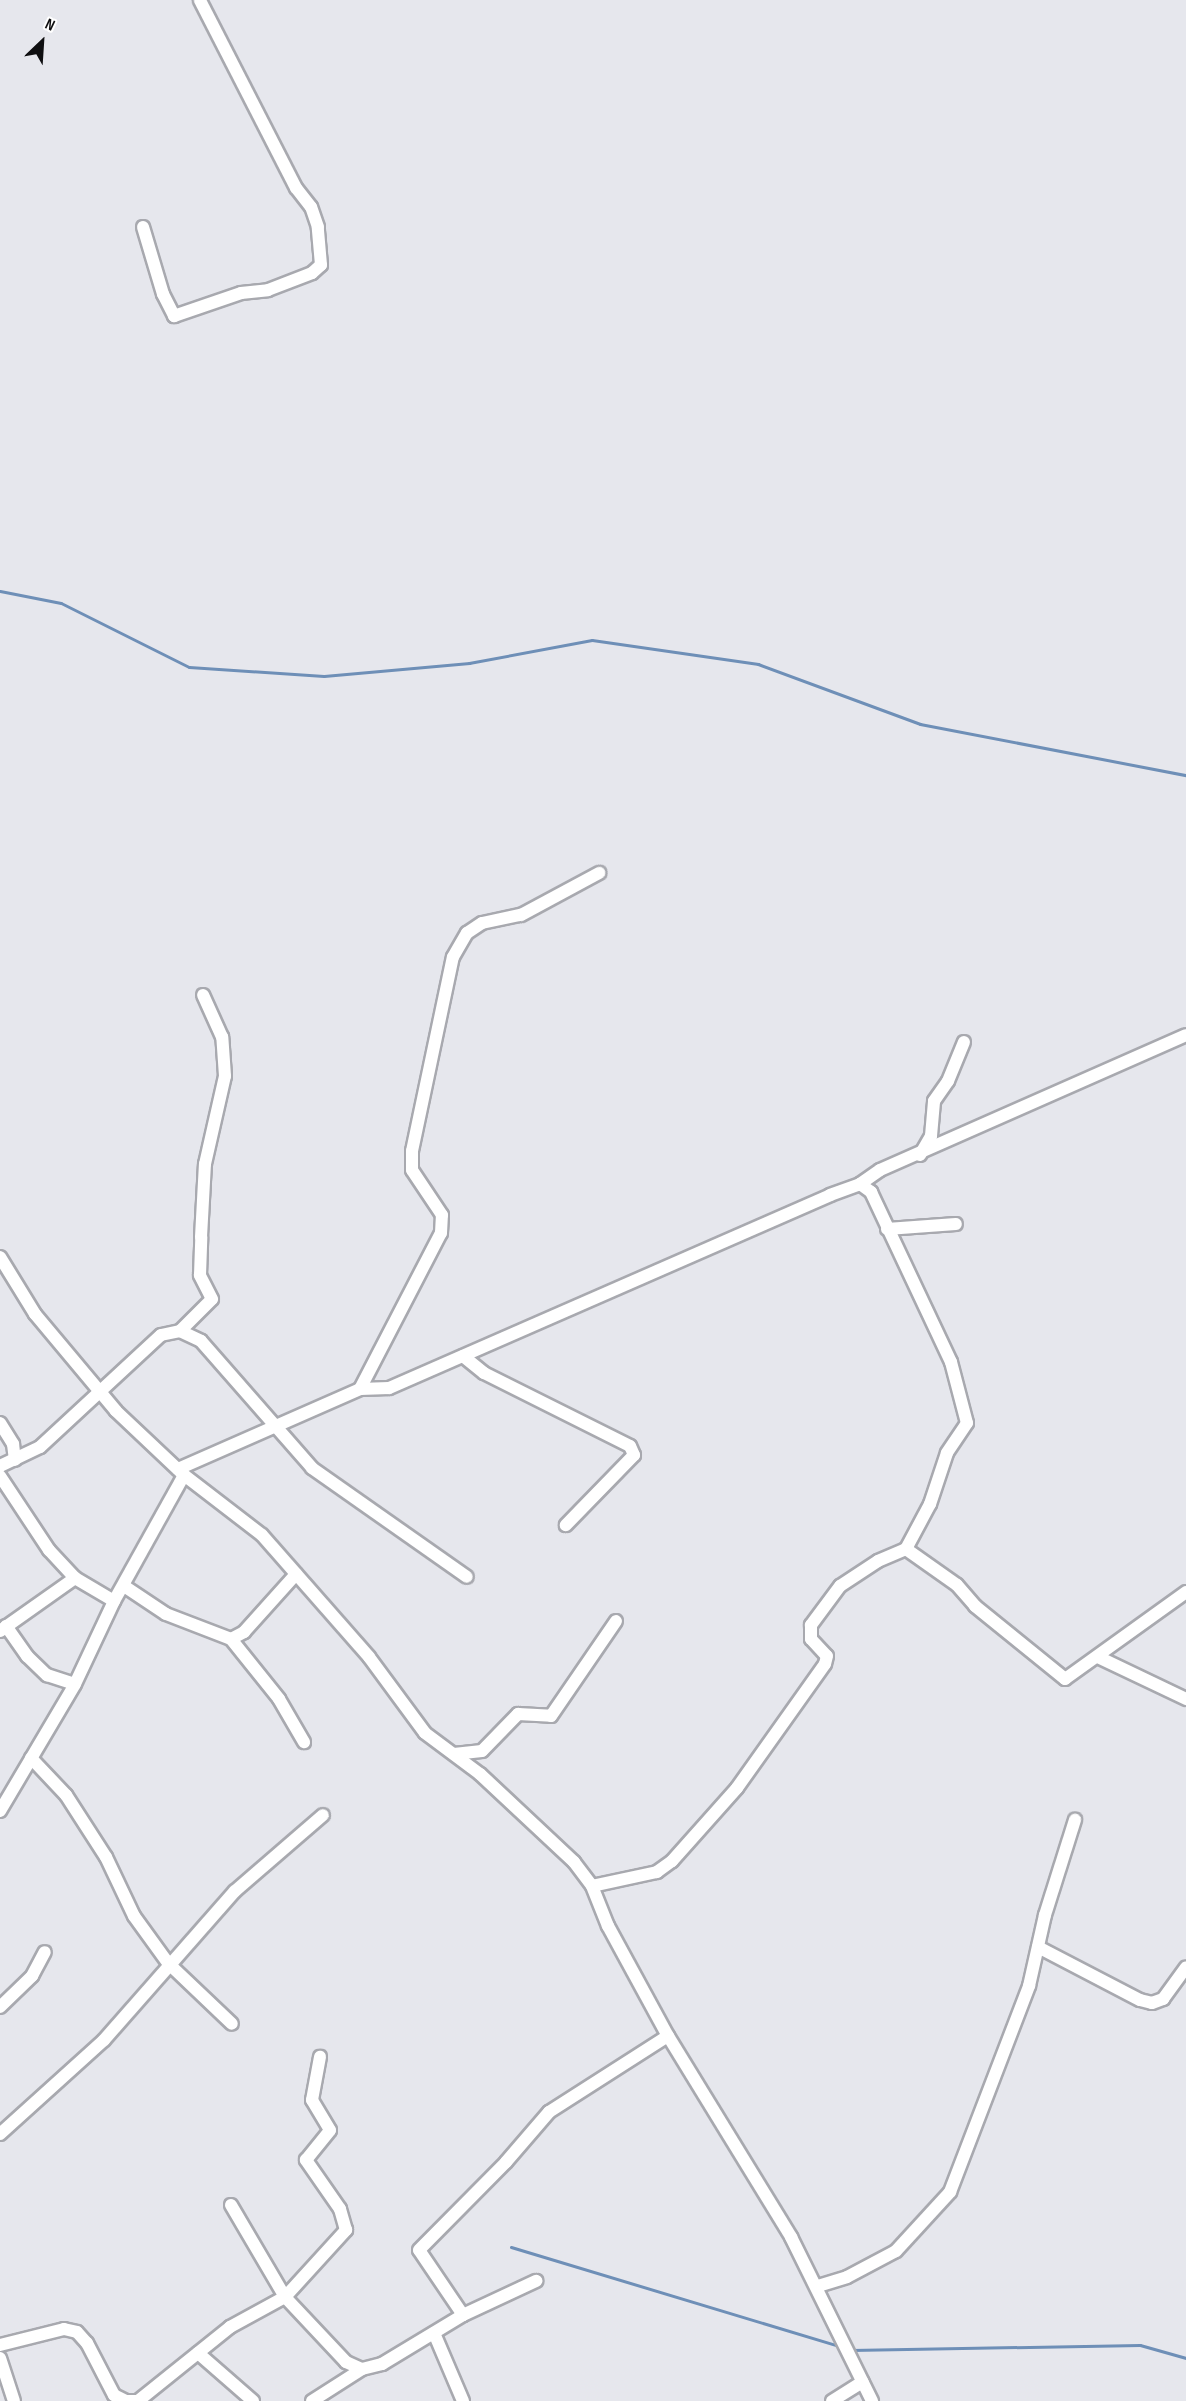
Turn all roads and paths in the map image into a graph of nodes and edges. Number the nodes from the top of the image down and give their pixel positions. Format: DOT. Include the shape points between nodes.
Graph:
graph roads {
  1 [pos="200,0"];
  2 [pos="143,227"];
  3 [pos="599,873"];
  4 [pos="203,995"];
  5 [pos="1186,1035"];
  6 [pos="964,1042"];
  7 [pos="920,1155"];
  8 [pos="860,1184"];
  9 [pos="956,1224"];
  10 [pos="887,1229"];
  11 [pos="0,1257"];
  12 [pos="180,1331"];
  13 [pos="463,1356"];
  14 [pos="360,1389"];
  15 [pos="99,1391"];
  16 [pos="0,1422"];
  17 [pos="277,1425"];
  18 [pos="15,1460"];
  19 [pos="0,1466"];
  20 [pos="181,1472"];
  21 [pos="0,1476"];
  22 [pos="566,1526"];
  23 [pos="906,1549"];
  24 [pos="296,1574"];
  25 [pos="467,1577"];
  26 [pos="75,1578"];
  27 [pos="124,1586"];
  28 [pos="1186,1592"];
  29 [pos="114,1601"];
  30 [pos="616,1622"];
  31 [pos="3,1628"];
  32 [pos="231,1639"];
  33 [pos="1098,1657"];
  34 [pos="75,1684"];
  35 [pos="1186,1699"];
  36 [pos="304,1742"];
  37 [pos="454,1755"];
  38 [pos="31,1758"];
  39 [pos="0,1811"];
  40 [pos="323,1815"];
  41 [pos="1075,1820"];
  42 [pos="592,1886"];
  43 [pos="1038,1947"];
  44 [pos="45,1952"];
  45 [pos="168,1963"];
  46 [pos="1186,1967"];
  47 [pos="0,2007"];
  48 [pos="232,2024"];
  49 [pos="668,2036"];
  50 [pos="320,2058"];
  51 [pos="604,2079"];
  52 [pos="0,2134"];
  53 [pos="231,2205"];
  54 [pos="536,2281"];
  55 [pos="818,2286"];
  56 [pos="285,2297"];
  57 [pos="464,2315"];
  58 [pos="434,2333"];
  59 [pos="0,2345"];
  60 [pos="198,2353"];
  61 [pos="0,2358"];
  62 [pos="362,2369"];
  63 [pos="862,2382"];
  64 [pos="14,2401"];
  65 [pos="126,2401"];
  66 [pos="253,2401"];
  67 [pos="312,2401"];
  68 [pos="463,2401"];
  69 [pos="832,2401"];
  70 [pos="872,2401"];
  1 -- 2 [label="street" via="296,188 311,207 318,227 321,265 312,273 268,290 241,293 174,316 163,294"];
  3 -- 14 [label="street" via="521,915 482,923 467,933 453,957 412,1151 412,1170 442,1215 441,1233"];
  4 -- 12 [label="street" via="222,1037 225,1076 213,1114 204,1185 200,1275 212,1299"];
  5 -- 7 [label="street"];
  6 -- 7 [label="street" via="948,1081 934,1101 931,1136"];
  7 -- 8 [label="street" via="880,1170"];
  8 -- 10 [label="street" via="871,1192"];
  8 -- 13 [label="street"];
  9 -- 10 [label="street"];
  10 -- 23 [label="street" via="951,1362 968,1415 947,1453 930,1504"];
  11 -- 15 [label="street" via="35,1314"];
  12 -- 15 [label="street" via="161,1335"];
  12 -- 17 [label="street" via="201,1341"];
  13 -- 14 [label="street" via="389,1388"];
  13 -- 22 [label="street" via="484,1373 630,1446 634,1455"];
  14 -- 17 [label="street"];
  15 -- 18 [label="street" via="40,1447"];
  15 -- 20 [label="street"];
  16 -- 18 [label="street" via="13,1444"];
  17 -- 20 [label="street"];
  17 -- 25 [label="street" via="312,1468"];
  18 -- 19 [label="street"];
  20 -- 24 [label="street" via="262,1535"];
  20 -- 27 [label="street"];
  21 -- 26 [label="street" via="49,1550"];
  23 -- 33 [label="street" via="957,1585 975,1606 1065,1679"];
  23 -- 42 [label="street" via="878,1561 840,1586 822,1610 808,1632 827,1656 825,1664 737,1788 672,1861 657,1872"];
  24 -- 32 [label="street" via="244,1632"];
  24 -- 37 [label="street" via="369,1657 425,1733"];
  26 -- 29 [label="street"];
  26 -- 31 [label="street"];
  27 -- 29 [label="street"];
  27 -- 32 [label="street" via="166,1614"];
  28 -- 33 [label="street"];
  29 -- 34 [label="street"];
  30 -- 37 [label="street" via="551,1716 518,1714 482,1751"];
  31 -- 34 [label="street" via="46,1675"];
  32 -- 36 [label="street" via="279,1699"];
  33 -- 35 [label="street"];
  34 -- 38 [label="street"];
  37 -- 42 [label="street" via="574,1862"];
  38 -- 39 [label="street"];
  38 -- 45 [label="street" via="66,1795 106,1857 134,1916"];
  40 -- 45 [label="street" via="236,1891"];
  41 -- 43 [label="street"];
  42 -- 49 [label="street" via="608,1926"];
  43 -- 46 [label="street" via="1152,2003 1163,1999"];
  43 -- 55 [label="street" via="1008,2048 942,2205 896,2251 848,2277"];
  44 -- 47 [label="street" via="32,1976"];
  45 -- 48 [label="street"];
  45 -- 52 [label="street" via="104,2040"];
  49 -- 51 [label="street"];
  49 -- 55 [label="street"];
  49 -- 57 [label="street" via="549,2112 419,2250"];
  50 -- 56 [label="street" via="312,2100 330,2130 306,2160 340,2209 346,2230"];
  53 -- 56 [label="street"];
  54 -- 57 [label="street"];
  55 -- 63 [label="street"];
  56 -- 60 [label="street" via="230,2327"];
  56 -- 62 [label="street" via="346,2362"];
  57 -- 58 [label="street"];
  58 -- 62 [label="street" via="382,2364"];
  58 -- 68 [label="street"];
  59 -- 65 [label="street" via="64,2329 77,2332 114,2394"];
  60 -- 65 [label="street" via="138,2401"];
  60 -- 66 [label="street"];
  61 -- 64 [label="street"];
  62 -- 67 [label="street"];
  63 -- 69 [label="street"];
  63 -- 70 [label="street"];
}
